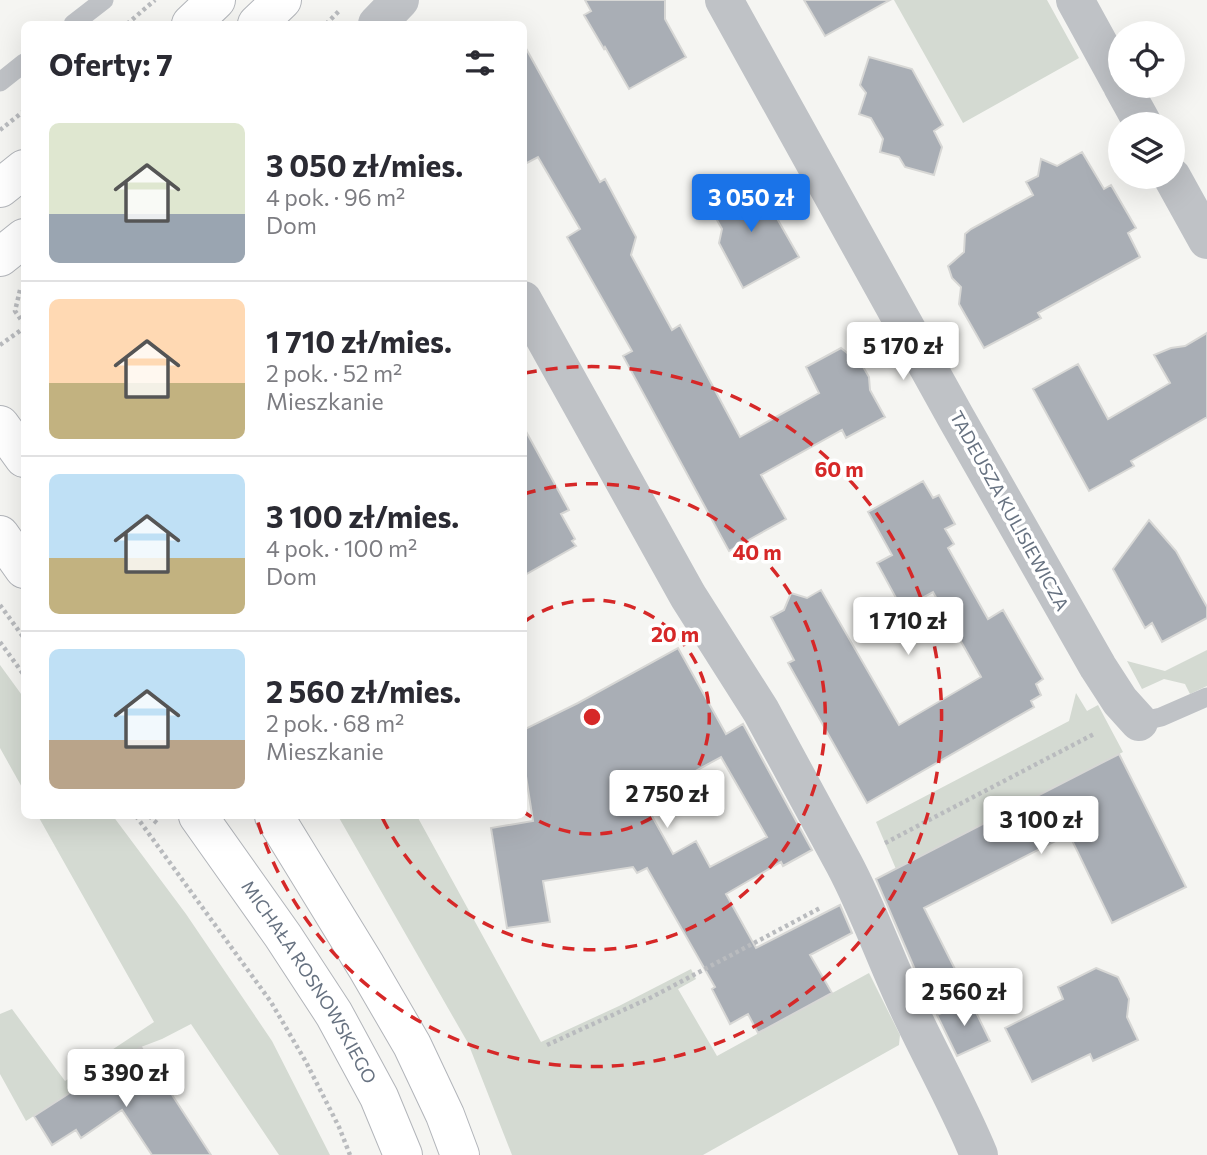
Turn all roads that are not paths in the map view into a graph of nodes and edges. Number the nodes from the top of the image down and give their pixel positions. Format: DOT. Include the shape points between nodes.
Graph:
graph roads {
  1 [pos="104,0"];
  2 [pos="216,0"];
  3 [pos="282,0"];
  4 [pos="400,0"];
  5 [pos="724,0"];
  6 [pos="1075,0"];
  7 [pos="77,21"];
  8 [pos="194,21"];
  9 [pos="260,21"];
  10 [pos="380,21"];
  11 [pos="1108,60"];
  12 [pos="21,65"];
  13 [pos="0,82"];
  14 [pos="21,171"];
  15 [pos="0,188"];
  16 [pos="1179,189"];
  17 [pos="1207,240"];
  18 [pos="21,245"];
  19 [pos="10,271"];
  20 [pos="527,306"];
  21 [pos="0,425"];
  22 [pos="21,454"];
  23 [pos="0,534"];
  24 [pos="21,565"];
  25 [pos="1207,697"];
  26 [pos="1135,718"];
  27 [pos="200,819"];
  28 [pos="276,819"];
  29 [pos="403,1155"];
  30 [pos="460,1155"];
  31 [pos="979,1155"];
  1 -- 7 [label="lane"];
  2 -- 8 [label="street"];
  3 -- 9 [label="street"];
  4 -- 10 [label="street"];
  5 -- 26 [label="street, TADEUSZA KULISIEWICZA" via="1098,667"];
  6 -- 11 [label="street"];
  12 -- 13 [label="lane"];
  14 -- 15 [label="street"];
  16 -- 17 [label="street"];
  18 -- 19 [label="street"];
  20 -- 31 [label="street" via="688,596 761,711 857,888"];
  21 -- 22 [label="street"];
  23 -- 24 [label="street"];
  25 -- 26 [label="lane" via="1161,717"];
  27 -- 29 [label="street, MICHAŁA ROSNOWSKIEGO" via="334,1014 379,1097"];
  28 -- 30 [label="street" via="412,1045"];
}
